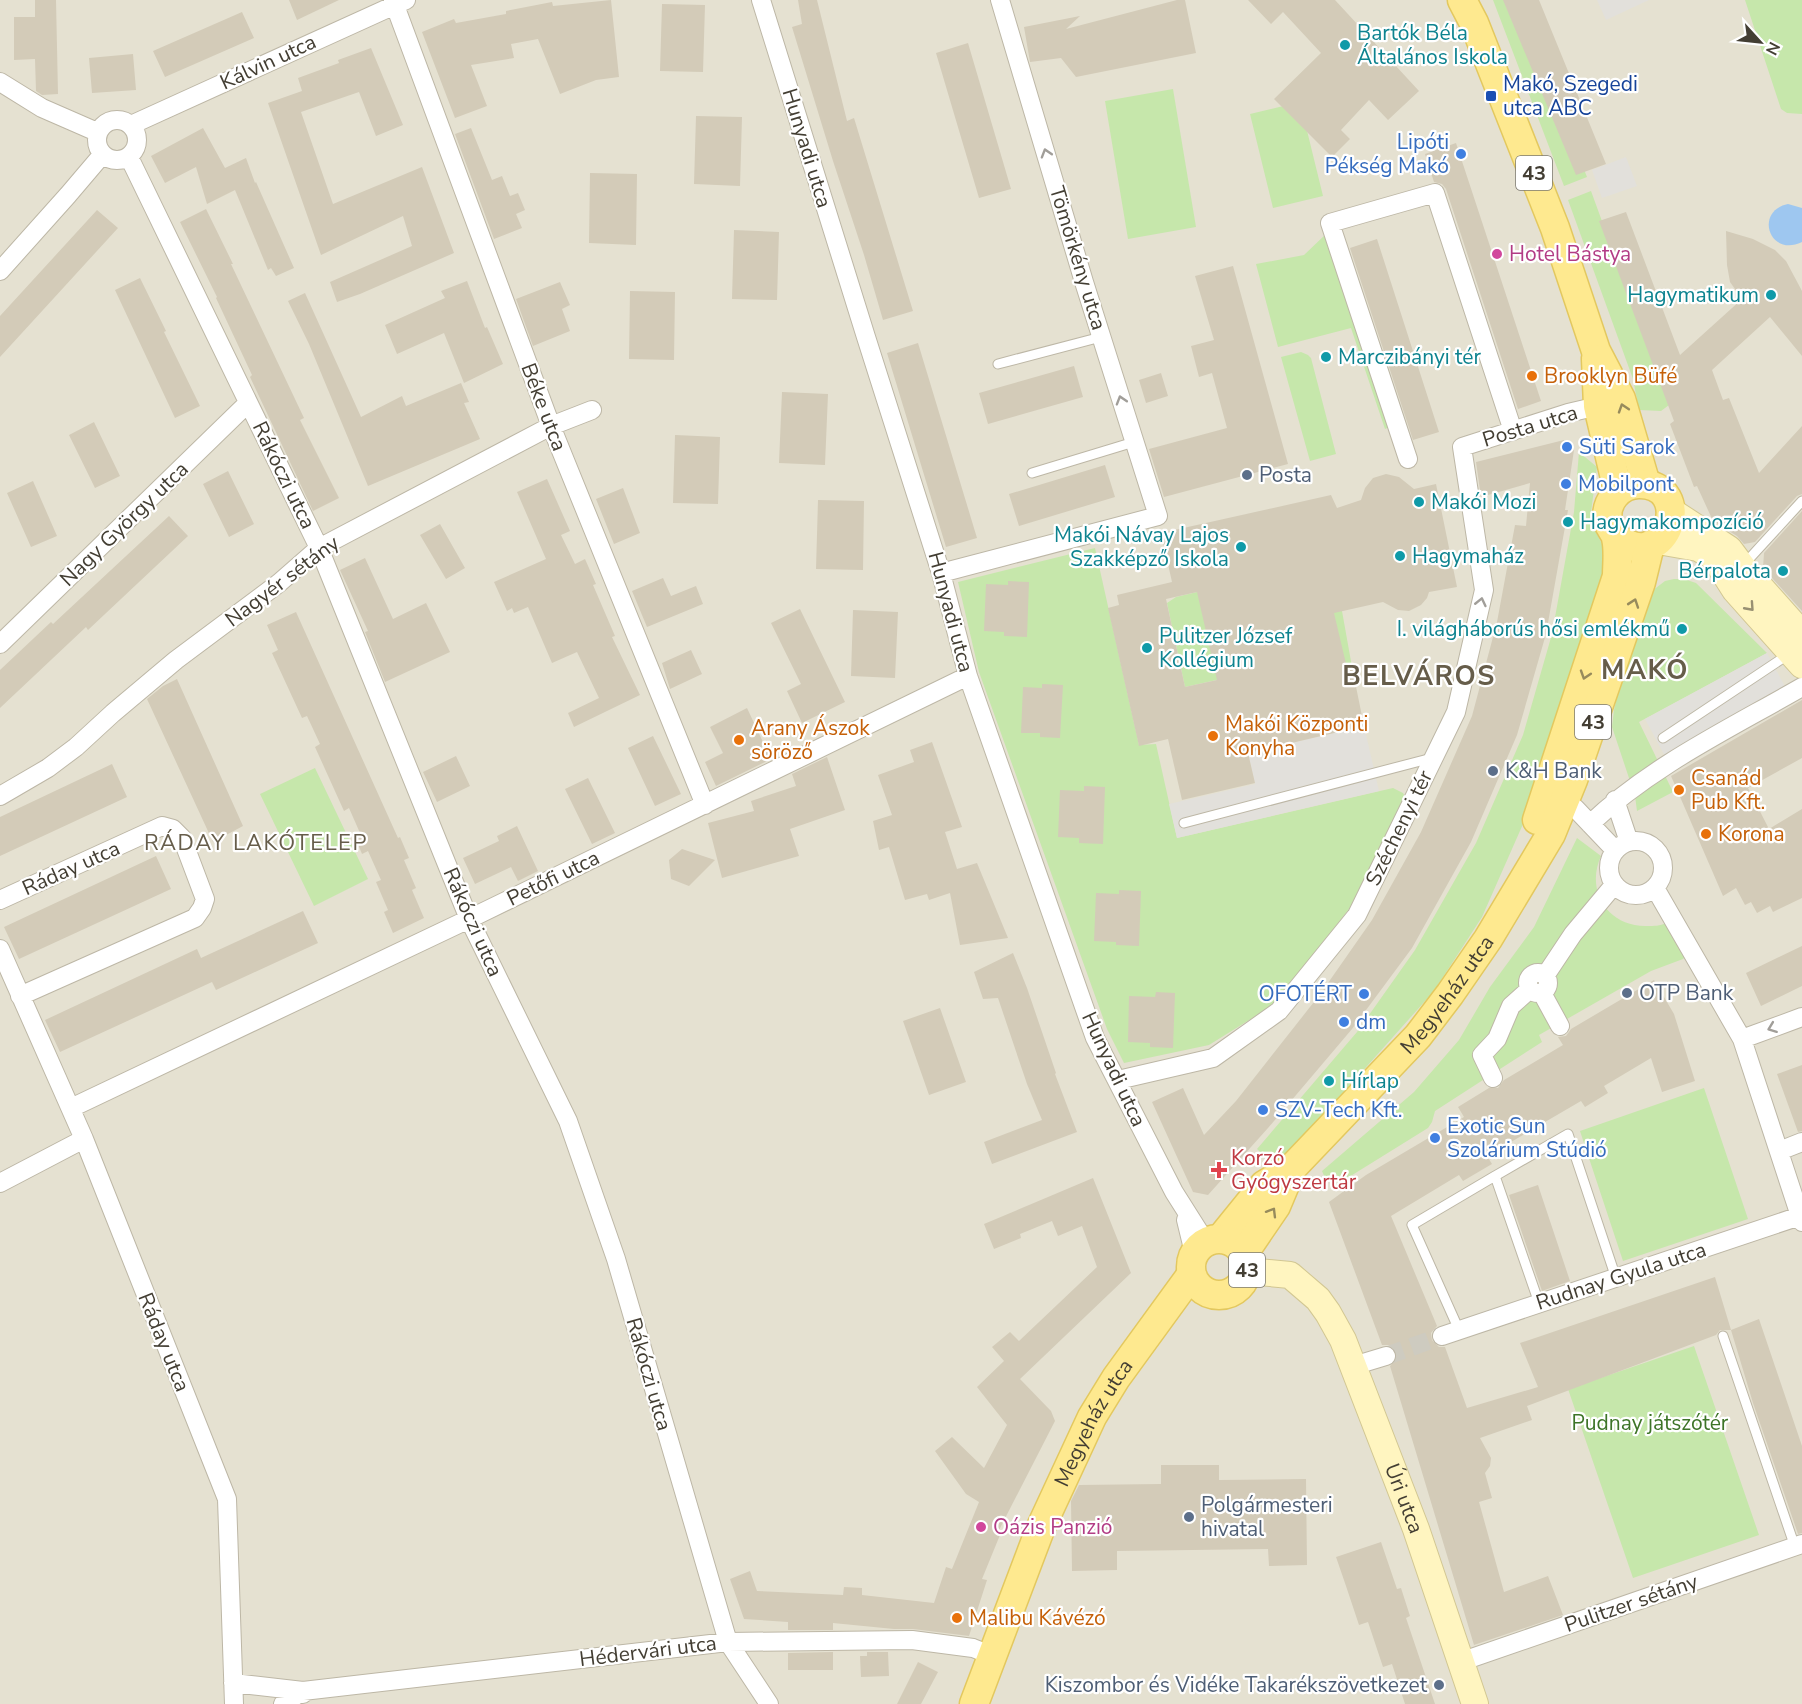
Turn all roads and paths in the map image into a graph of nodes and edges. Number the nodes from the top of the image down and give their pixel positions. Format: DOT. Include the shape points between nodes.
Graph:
graph roads {
  1 [pos="761,0"];
  2 [pos="1000,0"];
  3 [pos="1462,0"];
  4 [pos="397,2"];
  5 [pos="0,82"];
  6 [pos="131,125"];
  7 [pos="98,132"];
  8 [pos="102,155"];
  9 [pos="129,157"];
  10 [pos="0,271"];
  11 [pos="1101,337"];
  12 [pos="1596,351"];
  13 [pos="998,364"];
  14 [pos="248,403"];
  15 [pos="1598,406"];
  16 [pos="592,410"];
  17 [pos="551,426"];
  18 [pos="1513,431"];
  19 [pos="1134,442"];
  20 [pos="1462,447"];
  21 [pos="1408,459"];
  22 [pos="1032,473"];
  23 [pos="1646,484"];
  24 [pos="1618,491"];
  25 [pos="1802,501"];
  26 [pos="1671,512"];
  27 [pos="1616,537"];
  28 [pos="1654,543"];
  29 [pos="319,548"];
  30 [pos="1744,569"];
  31 [pos="941,573"];
  32 [pos="0,644"];
  33 [pos="1798,651"];
  34 [pos="968,676"];
  35 [pos="1802,687"];
  36 [pos="1663,738"];
  37 [pos="1434,757"];
  38 [pos="0,796"];
  39 [pos="1615,800"];
  40 [pos="705,805"];
  41 [pos="1575,808"];
  42 [pos="1184,823"];
  43 [pos="1590,824"];
  44 [pos="1622,846"];
  45 [pos="1614,885"];
  46 [pos="1655,888"];
  47 [pos="1516,890"];
  48 [pos="0,900"];
  49 [pos="469,919"];
  50 [pos="0,949"];
  51 [pos="1539,986"];
  52 [pos="20,996"];
  53 [pos="1802,1017"];
  54 [pos="1560,1026"];
  55 [pos="1742,1039"];
  56 [pos="1492,1078"];
  57 [pos="1118,1080"];
  58 [pos="71,1108"];
  59 [pos="84,1139"];
  60 [pos="1802,1142"];
  61 [pos="1779,1151"];
  62 [pos="1495,1176"];
  63 [pos="0,1183"];
  64 [pos="1801,1219"];
  65 [pos="1220,1264"];
  66 [pos="1616,1278"];
  67 [pos="1539,1303"];
  68 [pos="1459,1330"];
  69 [pos="1442,1336"];
  70 [pos="1724,1336"];
  71 [pos="1386,1356"];
  72 [pos="1353,1366"];
  73 [pos="1798,1545"];
  74 [pos="728,1642"];
  75 [pos="993,1656"];
  76 [pos="1460,1662"];
  77 [pos="233,1683"];
  78 [pos="303,1697"];
  79 [pos="234,1704"];
  80 [pos="283,1704"];
  81 [pos="769,1704"];
  82 [pos="974,1704"];
  83 [pos="1475,1704"];
  1 -- 31 [label="street, Hunyadi utca"];
  11 -- 2 [label="street, Tömörkény utca, one-way"];
  3 -- 12 [label="main road, 43" via="1555,228"];
  4 -- 6 [label="street, Kálvin utca"];
  4 -- 17 [label="street, Béke utca"];
  5 -- 7 [label="street" via="42,108"];
  6 -- 7 [label="street" via="119,120 106,122"];
  6 -- 9 [label="street" via="137,135 136,148"];
  7 -- 8 [label="street" via="96,144"];
  8 -- 9 [label="street" via="115,161"];
  8 -- 10 [label="street"];
  9 -- 14 [label="street, Rákóczi utca"];
  11 -- 13 [label="lane"];
  19 -- 11 [label="street, Tömörkény utca, one-way"];
  12 -- 15 [label="main road, 43"];
  23 -- 12 [label="main road, 43, one-way" via="1620,399"];
  14 -- 29 [label="street, Rákóczi utca"];
  14 -- 32 [label="street, Nagy György utca"];
  15 -- 18 [label="street, Posta utca"];
  15 -- 24 [label="main road, 43"];
  16 -- 17 [label="street, Nagyér sétány"];
  17 -- 29 [label="street, Nagyér sétány"];
  17 -- 40 [label="street, Béke utca"];
  18 -- 20 [label="street, Posta utca"];
  18 -- 21 [label="street" via="1435,193 1330,223"];
  19 -- 22 [label="lane"];
  19 -- 31 [label="street, Tömörkény utca" via="1158,516"];
  37 -- 20 [label="street, Széchenyi tér, one-way" via="1456,712 1484,590"];
  23 -- 24 [label="main road" via="1636,483"];
  23 -- 26 [label="main road" via="1663,494"];
  24 -- 27 [label="main road, 43" via="1608,508 1607,519"];
  25 -- 30 [label="lane"];
  26 -- 28 [label="main road, 43" via="1666,533"];
  26 -- 30 [label="main road" via="1729,549"];
  27 -- 28 [label="main road" via="1632,546"];
  27 -- 47 [label="main road, 43, one-way" via="1617,576"];
  28 -- 33 [label="main road, one-way" via="1698,548 1714,556 1735,590"];
  47 -- 28 [label="main road, 43, one-way" via="1551,834 1573,780"];
  29 -- 38 [label="street, Nagyér sétány" via="176,660 76,747"];
  29 -- 49 [label="street, Rákóczi utca"];
  30 -- 33 [label="main road"];
  31 -- 34 [label="street, Hunyadi utca"];
  33 -- 36 [label="lane"];
  34 -- 40 [label="street, Petőfi utca"];
  34 -- 57 [label="street, Hunyadi utca" via="1095,1038"];
  35 -- 39 [label="street" via="1667,764"];
  37 -- 42 [label="lane"];
  37 -- 57 [label="street, Széchenyi tér" via="1357,915 1279,1011 1213,1058"];
  39 -- 43 [label="street"];
  39 -- 44 [label="street"];
  40 -- 49 [label="street, Petőfi utca"];
  41 -- 43 [label="street"];
  43 -- 44 [label="street"];
  44 -- 45 [label="street" via="1611,858 1609,867"];
  44 -- 46 [label="street" via="1637,841 1654,848 1663,872"];
  45 -- 46 [label="street" via="1629,895"];
  45 -- 51 [label="street" via="1573,934"];
  46 -- 55 [label="street"];
  47 -- 65 [label="main road, Megyeház utca / 43" via="1488,939 1418,1036 1292,1168 1276,1206"];
  48 -- 52 [label="street, Ráday utca" via="162,826 173,829 182,838 205,899 195,918"];
  49 -- 58 [label="street, Petőfi utca"];
  49 -- 74 [label="street, Rákóczi utca" via="568,1122 616,1259"];
  50 -- 52 [label="street, Ráday utca"];
  51 -- 54 [label="street"];
  51 -- 56 [label="street" via="1511,1006 1497,1039 1482,1055"];
  52 -- 58 [label="street, Ráday utca"];
  53 -- 55 [label="street, one-way"];
  55 -- 61 [label="street"];
  57 -- 65 [label="street, Hunyadi utca" via="1183,1207"];
  58 -- 59 [label="street, Ráday utca"];
  59 -- 63 [label="street"];
  59 -- 77 [label="street, Ráday utca" via="227,1499"];
  60 -- 61 [label="street"];
  61 -- 64 [label="street"];
  62 -- 66 [label="lane" via="1568,1134"];
  62 -- 67 [label="lane"];
  62 -- 68 [label="lane" via="1412,1226"];
  64 -- 66 [label="street, Rudnay Gyula utca"];
  65 -- 72 [label="main road, Úri utca" via="1318,1299 1343,1340"];
  65 -- 75 [label="main road, Megyeház utca / 43" via="1140,1345 1092,1417 1041,1527"];
  66 -- 67 [label="street, Rudnay Gyula utca"];
  67 -- 68 [label="street, Rudnay Gyula utca"];
  68 -- 69 [label="street, Rudnay Gyula utca"];
  70 -- 73 [label="lane"];
  71 -- 72 [label="street"];
  72 -- 76 [label="main road, Úri utca" via="1416,1529"];
  73 -- 76 [label="street, Pulitzer sétány"];
  74 -- 75 [label="street, Hédervári utca" via="912,1640 974,1648"];
  74 -- 78 [label="street, Hédervári utca"];
  74 -- 81 [label="street, Rákóczi utca"];
  75 -- 82 [label="main road, Megyeház utca / 43"];
  76 -- 83 [label="main road, Úri utca"];
  77 -- 78 [label="street, Hédervári utca"];
  77 -- 79 [label="street, Ráday utca"];
  78 -- 80 [label="street, Hédervári utca"];
}
